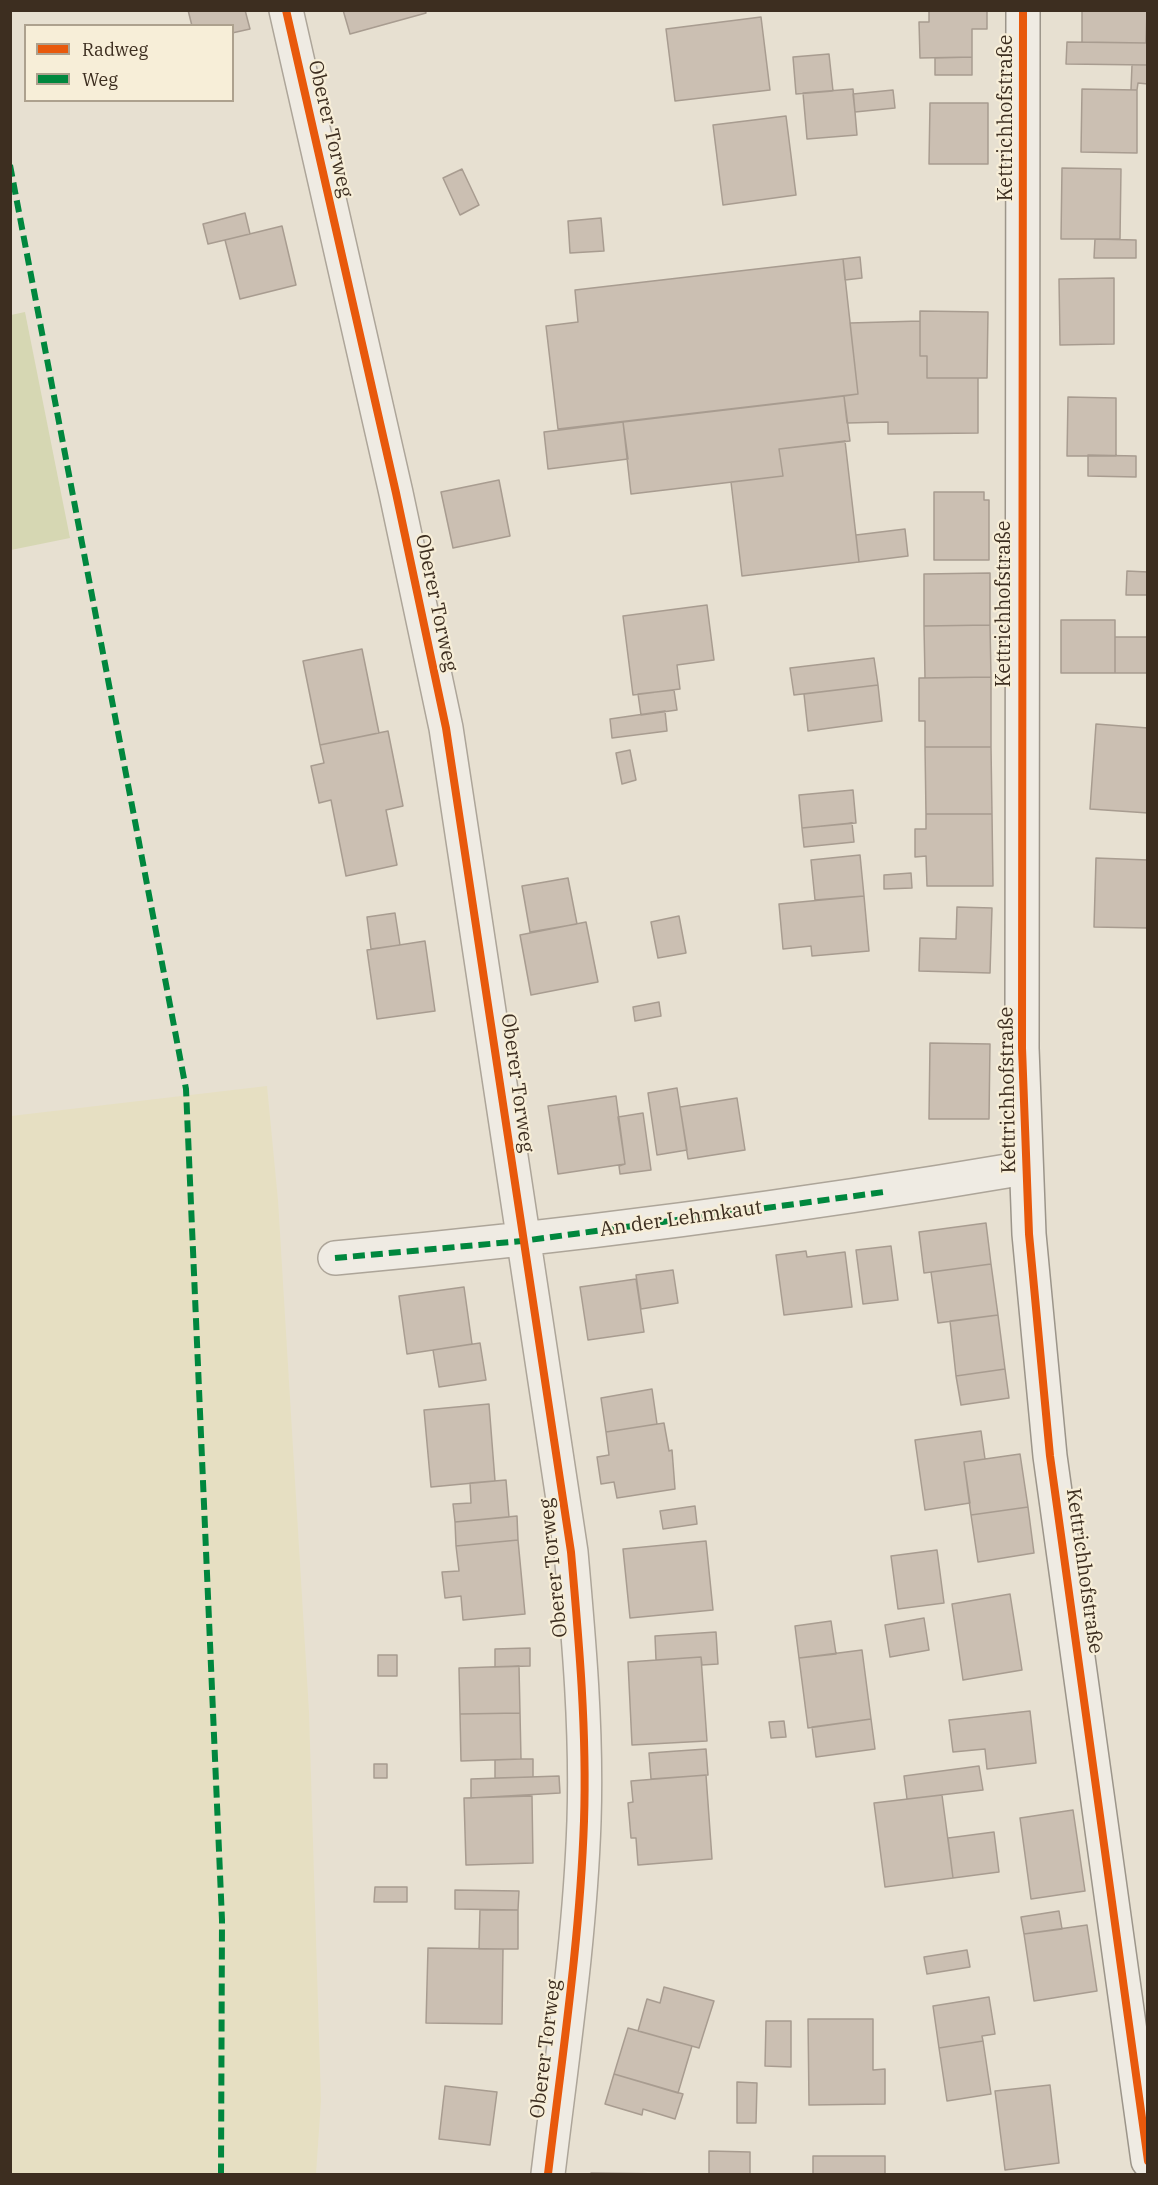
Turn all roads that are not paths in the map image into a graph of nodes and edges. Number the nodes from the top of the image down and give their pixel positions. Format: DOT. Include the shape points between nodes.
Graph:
graph roads {
  1 [pos="286,10"];
  2 [pos="1023,10"];
  3 [pos="1025,1168"];
  4 [pos="522,1241"];
  5 [pos="335,1258"];
  6 [pos="1148,2161"];
  7 [pos="548,2175"];
  1 -- 4 [label="street, Oberer Torweg" via="446,728"];
  2 -- 3 [label="street, Kettrichhofstraße" via="1021,675"];
  3 -- 4 [label="street, An der Lehmkaut" via="884,1192"];
  3 -- 6 [label="street, Kettrichhofstraße" via="1050,1456"];
  4 -- 5 [label="street, An der Lehmkaut"];
  4 -- 7 [label="street, Oberer Torweg" via="571,1552 584,1750 579,1912"];
}
